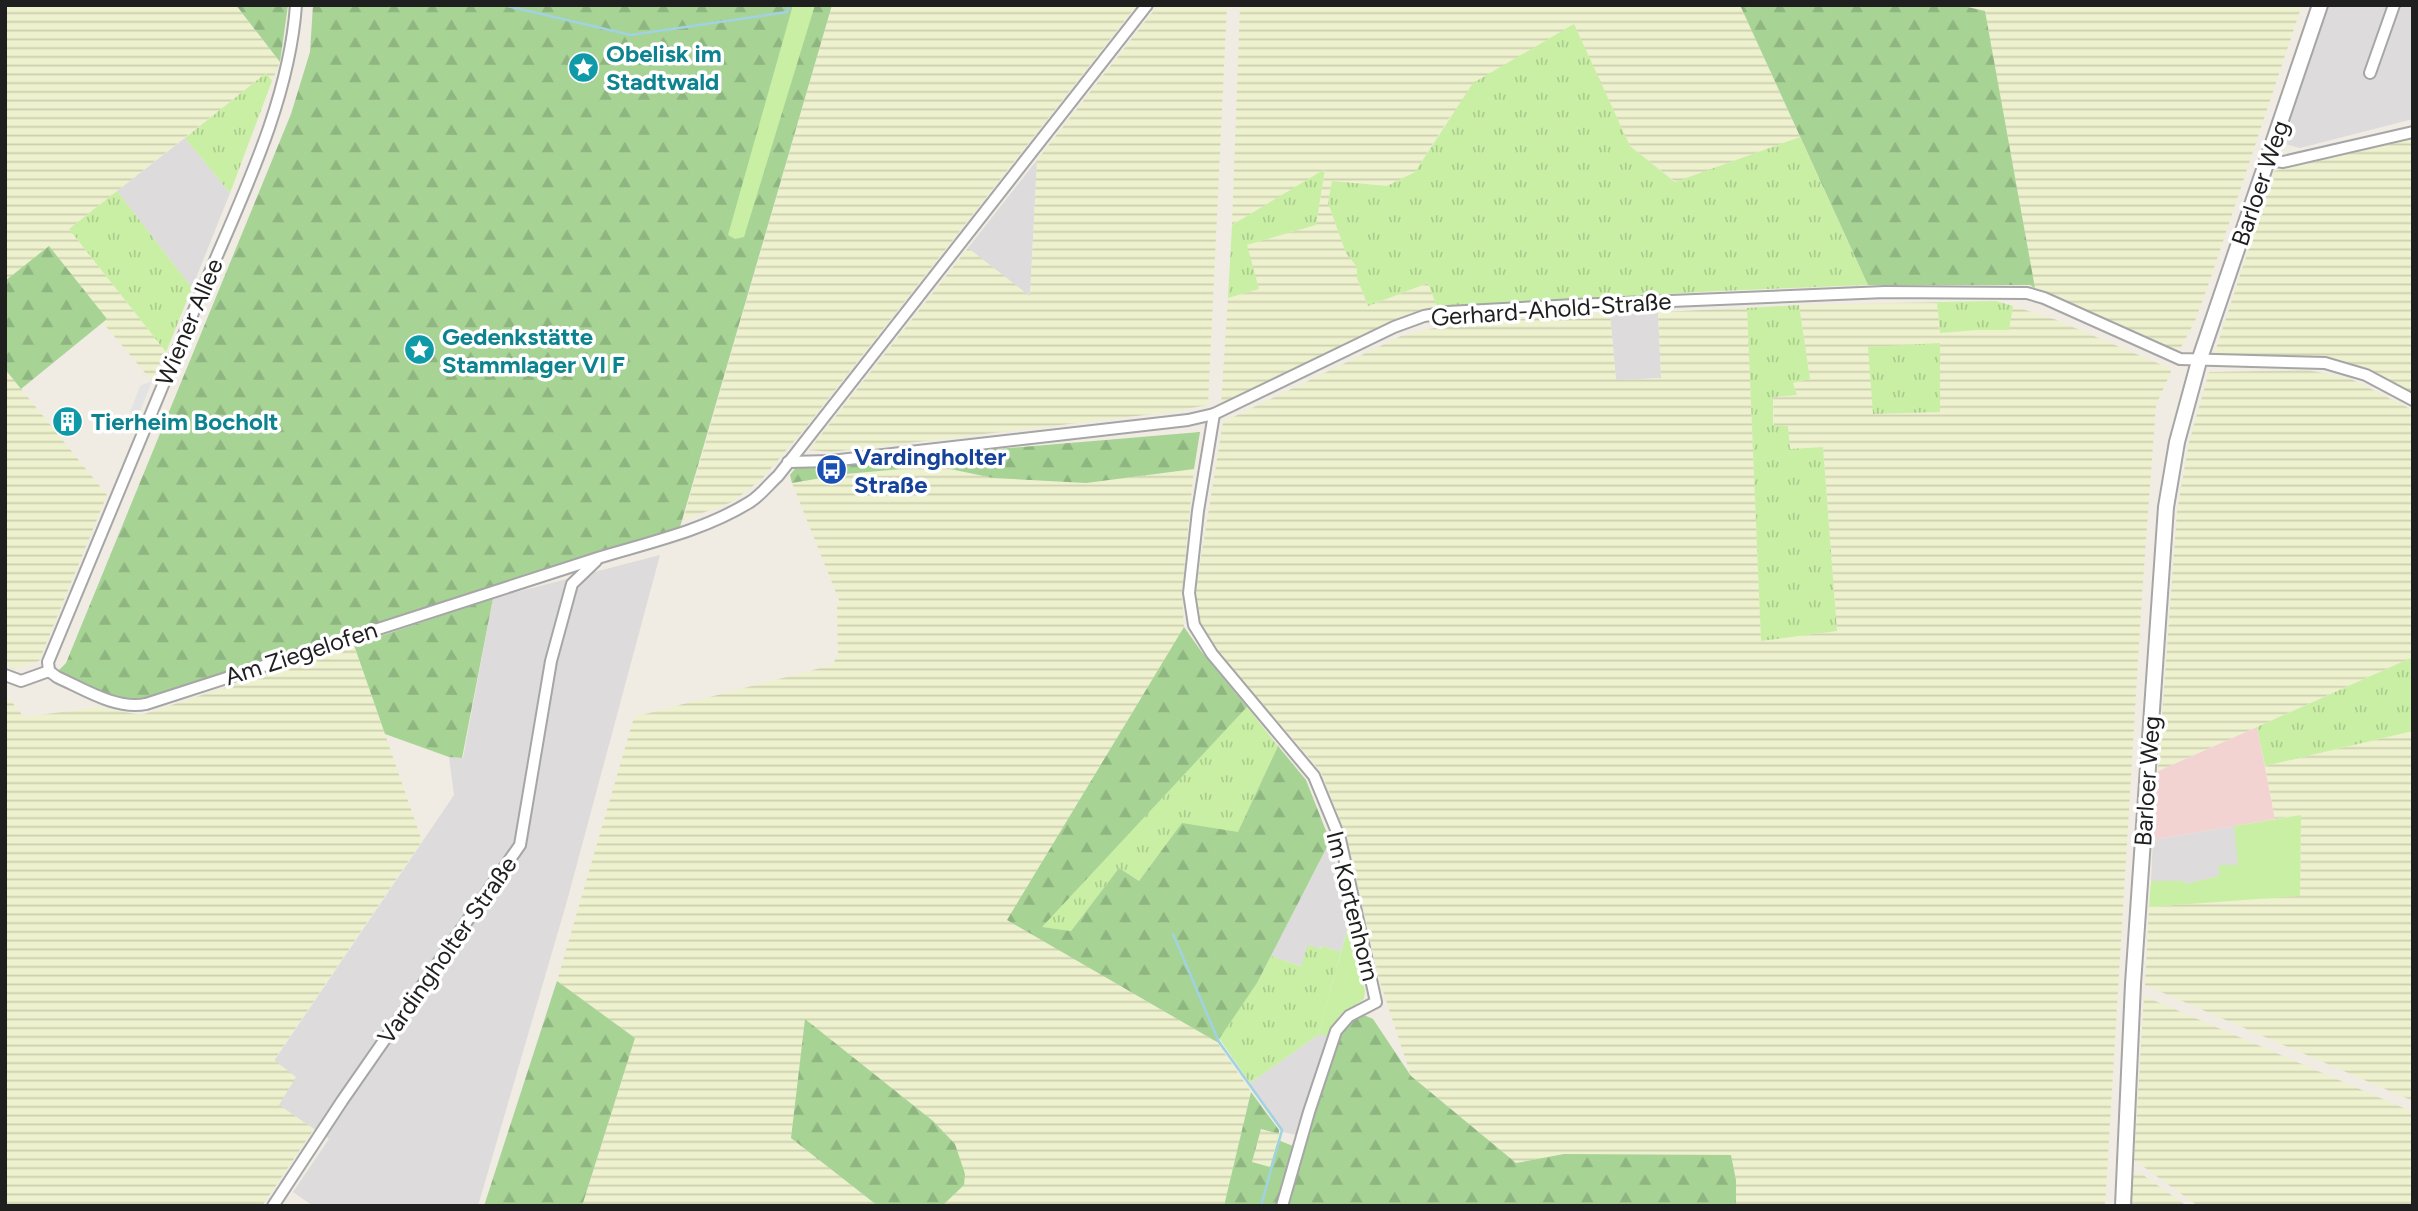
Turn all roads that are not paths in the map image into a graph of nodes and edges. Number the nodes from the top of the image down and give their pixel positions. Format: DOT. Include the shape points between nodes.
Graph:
graph roads {
  1 [pos="296,5"];
  2 [pos="1147,5"];
  3 [pos="2320,5"];
  4 [pos="2394,5"];
  5 [pos="2370,74"];
  6 [pos="2413,132"];
  7 [pos="2268,160"];
  8 [pos="2199,360"];
  9 [pos="2413,400"];
  10 [pos="1214,414"];
  11 [pos="788,462"];
  12 [pos="601,557"];
  13 [pos="563,569"];
  14 [pos="572,584"];
  15 [pos="49,671"];
  16 [pos="5,675"];
  17 [pos="273,1206"];
  18 [pos="1282,1206"];
  19 [pos="2123,1206"];
  1 -- 15 [label="street, Wiener Allee" via="283,83 249,178 48,662"];
  2 -- 11 [label="street"];
  3 -- 7 [label="street, Barloer Weg"];
  4 -- 5 [label="street"];
  6 -- 7 [label="street" via="2283,162"];
  7 -- 8 [label="street, Barloer Weg"];
  8 -- 9 [label="street" via="2325,363 2366,375"];
  8 -- 10 [label="street, Gerhard-Ahold-Straße" via="2180,359 2027,293 1885,292 1575,305 1424,316"];
  8 -- 19 [label="street, Barloer Weg" via="2177,442 2166,508 2133,984"];
  10 -- 11 [label="street, Gerhard-Ahold-Straße" via="1188,421"];
  10 -- 18 [label="street, Im Kortenhorn" via="1189,593 1194,625 1212,654 1314,776 1340,839 1376,1002 1349,1016 1336,1031"];
  11 -- 12 [label="street" via="758,496 716,519"];
  12 -- 13 [label="street, Am Ziegelofen"];
  12 -- 14 [label="street"];
  13 -- 14 [label="street" via="571,574"];
  13 -- 15 [label="street, Am Ziegelofen" via="132,707"];
  14 -- 17 [label="street, Vardingholter Straße" via="551,661 520,845"];
  15 -- 16 [label="street" via="21,681"];
}
